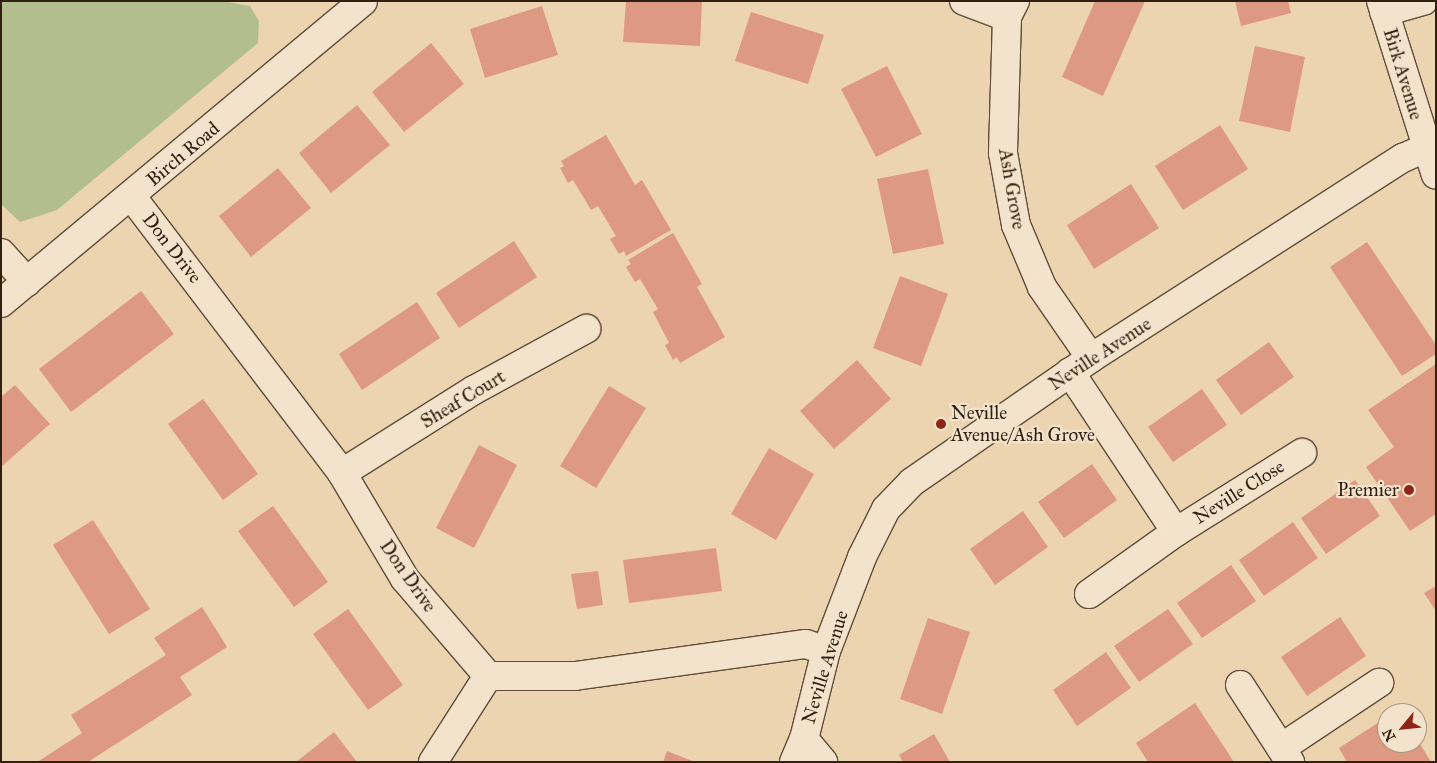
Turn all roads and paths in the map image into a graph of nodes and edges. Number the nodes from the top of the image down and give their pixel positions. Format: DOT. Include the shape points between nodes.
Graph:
graph roads {
  1 [pos="363,1"];
  2 [pos="964,1"];
  3 [pos="1423,1"];
  4 [pos="1383,7"];
  5 [pos="1011,9"];
  6 [pos="1425,148"];
  7 [pos="1436,175"];
  8 [pos="132,197"];
  9 [pos="1,253"];
  10 [pos="26,282"];
  11 [pos="1,303"];
  12 [pos="586,329"];
  13 [pos="1081,365"];
  14 [pos="1302,453"];
  15 [pos="342,473"];
  16 [pos="1176,532"];
  17 [pos="1089,594"];
  18 [pos="826,651"];
  19 [pos="488,676"];
  20 [pos="1380,683"];
  21 [pos="1240,685"];
  22 [pos="799,750"];
  23 [pos="1286,755"];
  24 [pos="433,762"];
  25 [pos="823,762"];
  1 -- 8 [label="street, Birch Road"];
  2 -- 5 [label="street"];
  3 -- 4 [label="street"];
  4 -- 6 [label="street, Birk Avenue"];
  5 -- 13 [label="street, Ash Grove" via="1003,152 1016,226"];
  6 -- 7 [label="street, Birk Avenue"];
  6 -- 13 [label="street, Neville Avenue" via="1403,158"];
  8 -- 10 [label="street, Birch Road"];
  8 -- 15 [label="street, Don Drive"];
  9 -- 10 [label="street"];
  10 -- 11 [label="street, Birch Road"];
  12 -- 15 [label="street, Sheaf Court" via="474,390"];
  13 -- 16 [label="street, Neville Close"];
  13 -- 18 [label="street, Neville Avenue" via="912,482 886,509 862,557"];
  14 -- 16 [label="street, Neville Close"];
  15 -- 19 [label="street, Don Drive" via="406,579"];
  16 -- 17 [label="street, Neville Close"];
  18 -- 19 [label="street" via="806,644 575,676"];
  18 -- 22 [label="street, Neville Avenue"];
  19 -- 24 [label="street"];
  20 -- 23 [label="street"];
  21 -- 23 [label="street"];
  22 -- 25 [label="street"];
}
